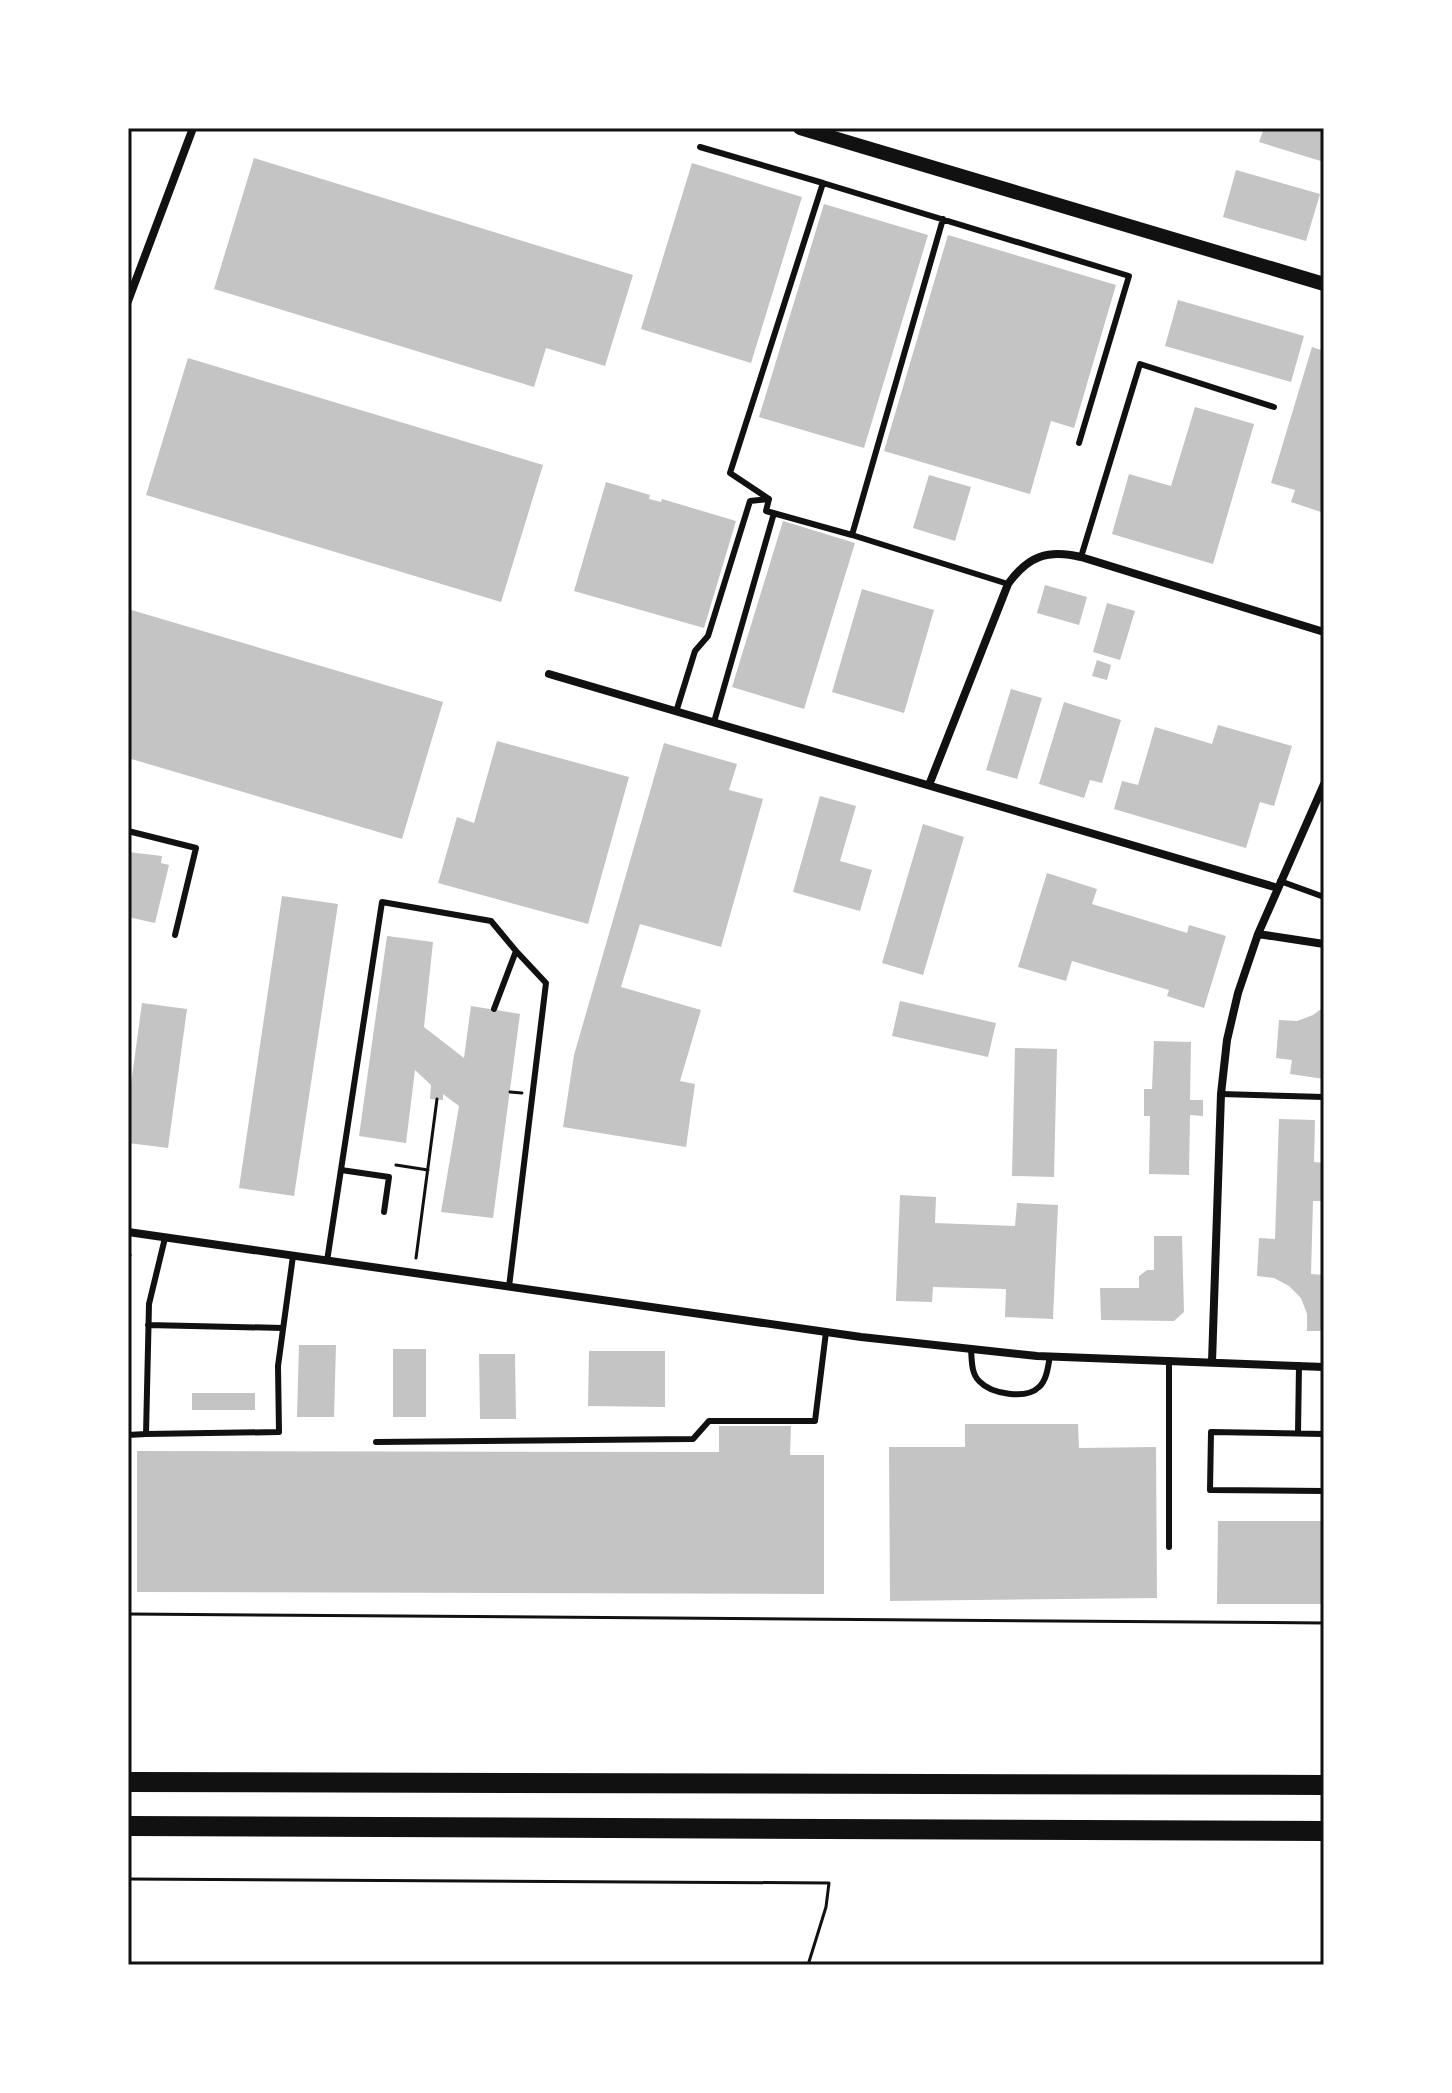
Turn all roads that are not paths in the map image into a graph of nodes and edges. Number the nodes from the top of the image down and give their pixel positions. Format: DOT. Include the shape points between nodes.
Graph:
graph roads {
  1 [pos="193,128"];
  2 [pos="800,128"];
  3 [pos="700,147"];
  4 [pos="823,183"];
  5 [pos="943,219"];
  6 [pos="1324,284"];
  7 [pos="128,301"];
  8 [pos="1274,407"];
  9 [pos="1079,443"];
  10 [pos="769,499"];
  11 [pos="774,513"];
  12 [pos="852,535"];
  13 [pos="1081,557"];
  14 [pos="1008,584"];
  15 [pos="1324,632"];
  16 [pos="549,674"];
  17 [pos="676,712"];
  18 [pos="714,722"];
  19 [pos="1324,784"];
  20 [pos="929,785"];
  21 [pos="128,831"];
  22 [pos="1279,884"];
  23 [pos="1324,897"];
  24 [pos="1258,934"];
  25 [pos="175,935"];
  26 [pos="1324,944"];
  27 [pos="516,951"];
  28 [pos="494,1009"];
  29 [pos="1221,1094"];
  30 [pos="1324,1097"];
  31 [pos="341,1170"];
  32 [pos="384,1212"];
  33 [pos="128,1232"];
  34 [pos="165,1238"];
  35 [pos="293,1256"];
  36 [pos="327,1261"];
  37 [pos="509,1287"];
  38 [pos="148,1325"];
  39 [pos="283,1328"];
  40 [pos="826,1332"];
  41 [pos="971,1350"];
  42 [pos="1050,1356"];
  43 [pos="1169,1360"];
  44 [pos="1212,1362"];
  45 [pos="1299,1365"];
  46 [pos="1324,1367"];
  47 [pos="1298,1433"];
  48 [pos="146,1434"];
  49 [pos="1324,1434"];
  50 [pos="128,1435"];
  51 [pos="376,1442"];
  52 [pos="1324,1491"];
  53 [pos="1169,1547"];
  54 [pos="128,1782"];
  55 [pos="1324,1785"];
  56 [pos="128,1826"];
  57 [pos="1324,1831"];
  1 -- 7 [label="street"];
  2 -- 6 [label="street"];
  3 -- 4 [label="lane"];
  4 -- 5 [label="lane"];
  4 -- 10 [label="lane" via="730,473"];
  5 -- 9 [label="lane" via="1129,276"];
  5 -- 12 [label="lane"];
  8 -- 13 [label="lane" via="1140,364"];
  10 -- 11 [label="lane" via="766,511"];
  10 -- 17 [label="lane" via="750,501 708,636 695,651"];
  11 -- 12 [label="lane"];
  11 -- 18 [label="lane"];
  12 -- 14 [label="lane"];
  13 -- 14 [label="street" via="1048,554 1018,570"];
  13 -- 15 [label="street"];
  14 -- 20 [label="street"];
  16 -- 17 [label="street"];
  17 -- 18 [label="street"];
  18 -- 20 [label="street"];
  19 -- 22 [label="street"];
  20 -- 22 [label="street"];
  21 -- 25 [label="lane" via="196,848"];
  22 -- 23 [label="lane"];
  22 -- 24 [label="street"];
  24 -- 26 [label="street"];
  24 -- 29 [label="street" via="1227,1040"];
  27 -- 28 [label="lane"];
  27 -- 31 [label="lane" via="491,921 382,902"];
  27 -- 37 [label="lane" via="546,983"];
  29 -- 30 [label="lane"];
  29 -- 44 [label="street"];
  31 -- 32 [label="lane" via="389,1177"];
  31 -- 36 [label="lane"];
  33 -- 34 [label="street"];
  34 -- 35 [label="street"];
  34 -- 38 [label="lane"];
  35 -- 36 [label="street"];
  35 -- 39 [label="lane"];
  36 -- 37 [label="street"];
  37 -- 40 [label="street"];
  38 -- 39 [label="lane"];
  38 -- 48 [label="lane"];
  39 -- 48 [label="lane" via="279,1432"];
  40 -- 41 [label="street"];
  40 -- 51 [label="lane" via="815,1421 709,1421 693,1439"];
  41 -- 42 [label="street"];
  41 -- 42 [label="lane" via="979,1381 1004,1393 1028,1394 1040,1387"];
  42 -- 43 [label="street"];
  43 -- 44 [label="street"];
  43 -- 53 [label="lane"];
  44 -- 45 [label="street"];
  45 -- 46 [label="street"];
  45 -- 47 [label="lane"];
  47 -- 49 [label="lane"];
  47 -- 52 [label="lane" via="1211,1432 1210,1490"];
  48 -- 50 [label="lane"];
  54 -- 55 [label="highway"];
  56 -- 57 [label="highway"];
}
